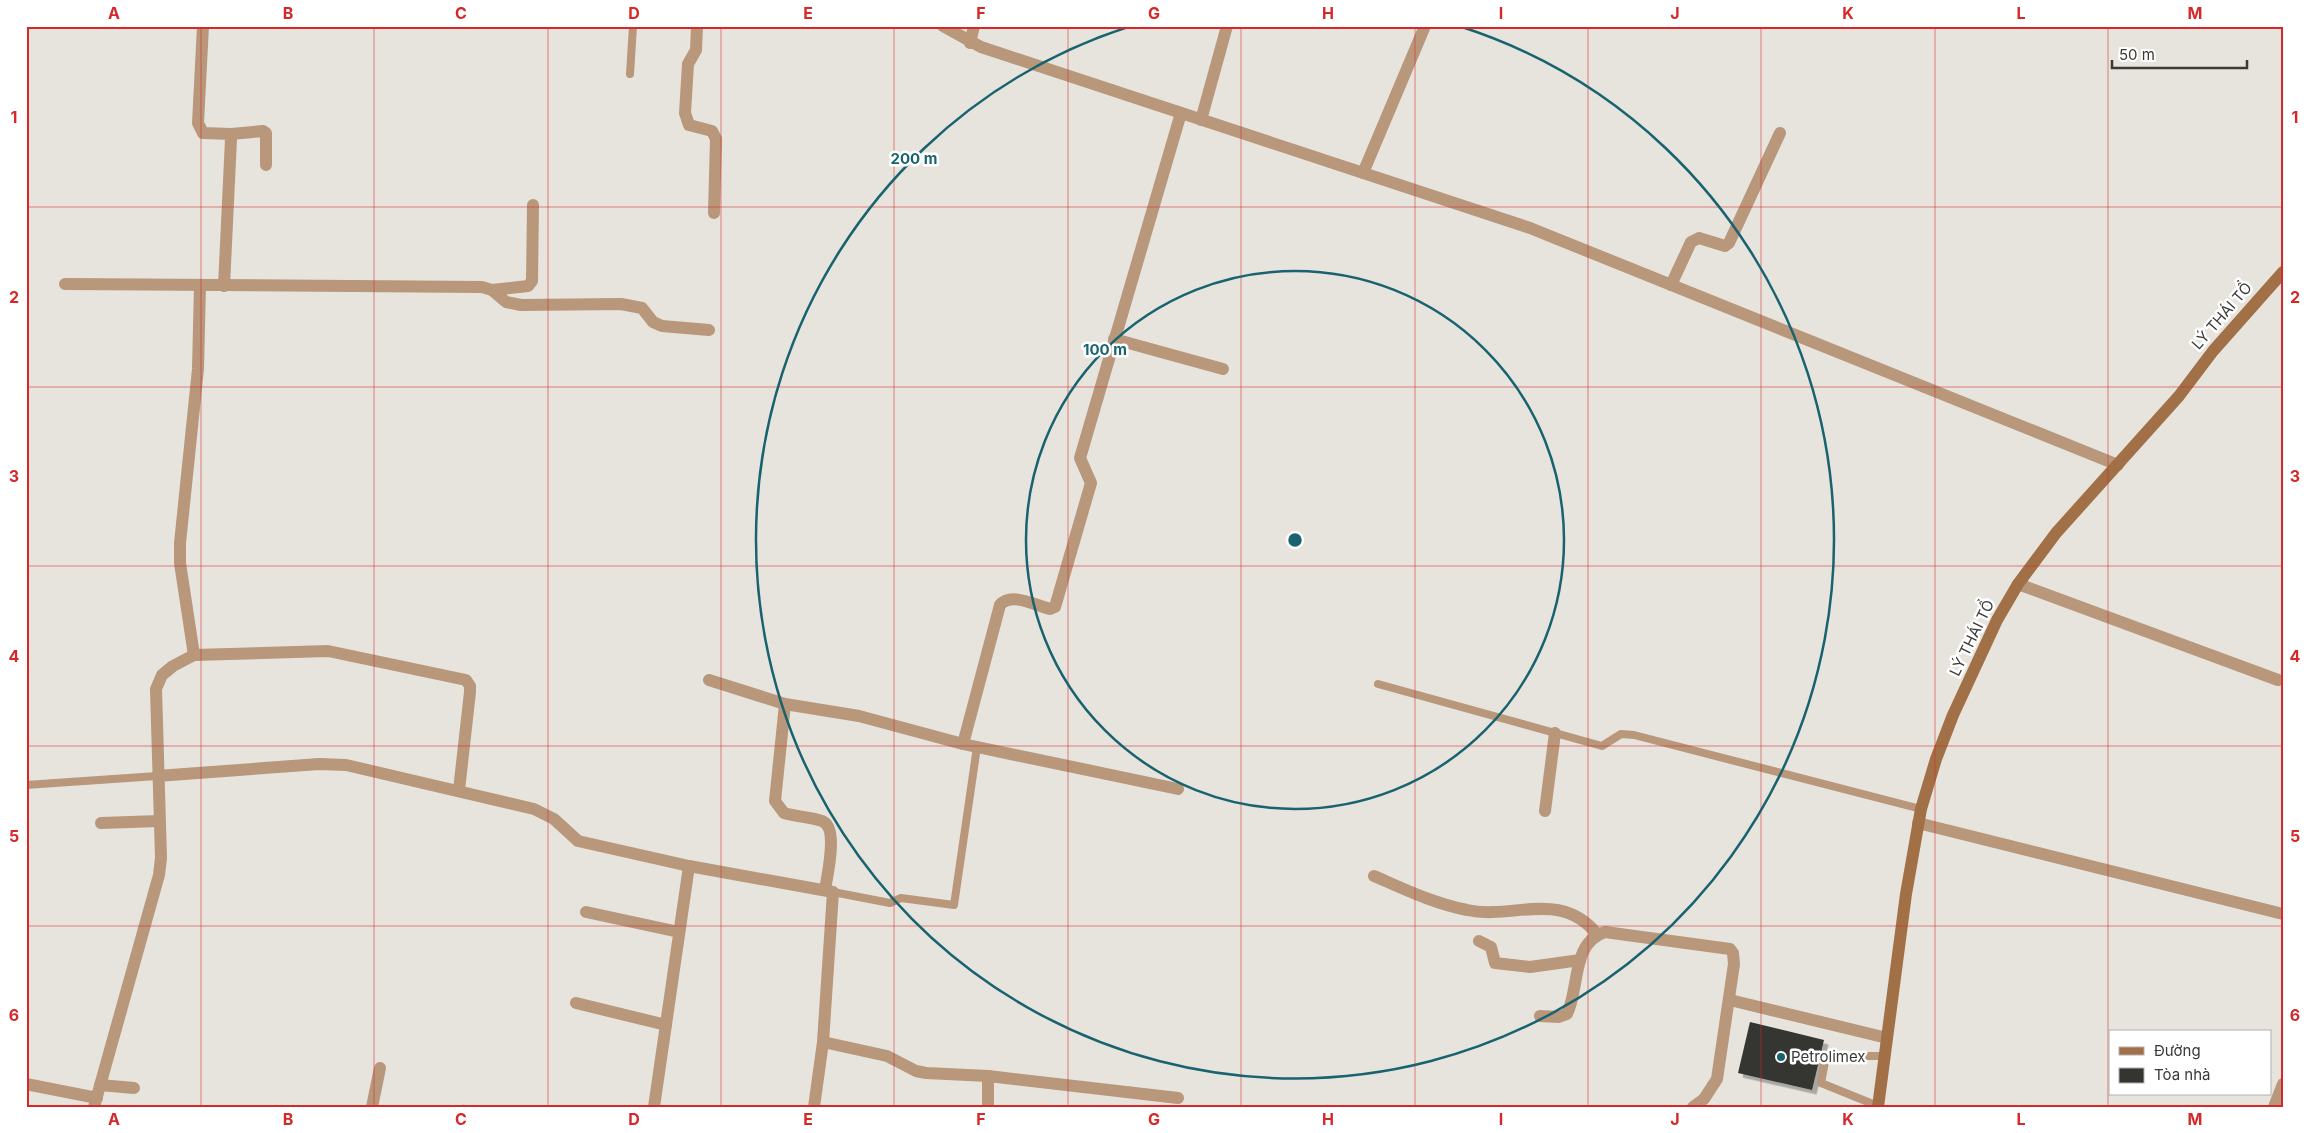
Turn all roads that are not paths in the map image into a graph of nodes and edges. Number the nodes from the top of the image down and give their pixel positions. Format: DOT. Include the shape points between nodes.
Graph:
graph roads {
  1 [pos="203,26"];
  2 [pos="633,26"];
  3 [pos="697,26"];
  4 [pos="943,26"];
  5 [pos="974,26"];
  6 [pos="1227,26"];
  7 [pos="1425,26"];
  8 [pos="970,42"];
  9 [pos="630,74"];
  10 [pos="1180,114"];
  11 [pos="1200,120"];
  12 [pos="1780,133"];
  13 [pos="231,134"];
  14 [pos="266,165"];
  15 [pos="1364,173"];
  16 [pos="533,205"];
  17 [pos="714,213"];
  18 [pos="2283,272"];
  19 [pos="65,284"];
  20 [pos="200,285"];
  21 [pos="1671,285"];
  22 [pos="224,286"];
  23 [pos="492,290"];
  24 [pos="709,330"];
  25 [pos="1114,339"];
  26 [pos="1223,369"];
  27 [pos="2118,465"];
  28 [pos="2018,584"];
  29 [pos="194,655"];
  30 [pos="709,680"];
  31 [pos="2278,680"];
  32 [pos="1378,684"];
  33 [pos="785,704"];
  34 [pos="1555,733"];
  35 [pos="963,744"];
  36 [pos="977,747"];
  37 [pos="157,776"];
  38 [pos="26,785"];
  39 [pos="1178,789"];
  40 [pos="459,790"];
  41 [pos="1921,809"];
  42 [pos="1545,811"];
  43 [pos="159,821"];
  44 [pos="101,823"];
  45 [pos="1918,823"];
  46 [pos="689,866"];
  47 [pos="1374,876"];
  48 [pos="829,891"];
  49 [pos="586,912"];
  50 [pos="2283,914"];
  51 [pos="679,932"];
  52 [pos="1597,934"];
  53 [pos="1479,941"];
  54 [pos="1580,960"];
  55 [pos="1730,1000"];
  56 [pos="576,1003"];
  57 [pos="1540,1016"];
  58 [pos="666,1025"];
  59 [pos="1887,1038"];
  60 [pos="823,1042"];
  61 [pos="1884,1056"];
  62 [pos="380,1068"];
  63 [pos="988,1076"];
  64 [pos="26,1084"];
  65 [pos="2283,1084"];
  66 [pos="100,1085"];
  67 [pos="134,1088"];
  68 [pos="1178,1098"];
  69 [pos="96,1102"];
  70 [pos="1878,1106"];
  71 [pos="372,1107"];
  72 [pos="654,1107"];
  73 [pos="814,1107"];
  74 [pos="988,1107"];
  75 [pos="1693,1107"];
  76 [pos="2274,1107"];
  1 -- 13 [label="street" via="198,123 203,133"];
  2 -- 9 [label="lane"];
  3 -- 17 [label="street" via="696,50 688,64 684,113 689,124 712,131 716,139"];
  4 -- 8 [label="street"];
  5 -- 8 [label="street"];
  6 -- 11 [label="street"];
  7 -- 15 [label="street"];
  8 -- 10 [label="street"];
  10 -- 11 [label="street"];
  10 -- 25 [label="street"];
  11 -- 15 [label="street"];
  12 -- 21 [label="street" via="1729,243 1725,246 1699,238 1691,242"];
  13 -- 14 [label="street" via="266,133"];
  13 -- 22 [label="street"];
  15 -- 21 [label="street" via="1530,228"];
  16 -- 23 [label="street" via="532,281 528,286"];
  18 -- 27 [label="main road, LÝ THÁI TỔ" via="2213,350"];
  19 -- 20 [label="street"];
  20 -- 22 [label="street"];
  20 -- 29 [label="street" via="198,369 180,543"];
  21 -- 27 [label="street"];
  22 -- 23 [label="street" via="482,287"];
  23 -- 24 [label="street" via="506,302 521,305 621,304 642,308 652,322 662,326"];
  25 -- 26 [label="street"];
  25 -- 35 [label="street" via="1080,458 1091,483 1055,607 1050,609 1012,598 1000,605"];
  27 -- 28 [label="main road, LÝ THÁI TỔ" via="2056,533"];
  28 -- 31 [label="street"];
  28 -- 41 [label="main road, LÝ THÁI TỔ" via="1997,620 1952,715"];
  29 -- 37 [label="street" via="162,675 156,689"];
  29 -- 40 [label="street" via="328,650 466,680 470,692"];
  30 -- 33 [label="street"];
  32 -- 34 [label="lane"];
  33 -- 35 [label="street" via="858,716"];
  33 -- 48 [label="street" via="775,801 784,813 824,821 830,827"];
  34 -- 41 [label="lane" via="1602,746 1621,734 1634,735"];
  34 -- 42 [label="street"];
  35 -- 36 [label="street"];
  36 -- 39 [label="street"];
  36 -- 48 [label="lane" via="954,905 901,898 890,903"];
  37 -- 38 [label="lane"];
  37 -- 40 [label="street" via="319,764 346,765"];
  37 -- 43 [label="street"];
  40 -- 46 [label="street" via="534,809 554,819 578,840"];
  41 -- 45 [label="main road, LÝ THÁI TỔ"];
  43 -- 44 [label="street"];
  43 -- 66 [label="street" via="159,875"];
  45 -- 50 [label="street"];
  45 -- 59 [label="main road, LÝ THÁI TỔ"];
  46 -- 48 [label="street"];
  46 -- 51 [label="street"];
  47 -- 52 [label="street" via="1437,902 1469,911 1551,908 1589,924"];
  48 -- 60 [label="street"];
  49 -- 51 [label="street"];
  51 -- 58 [label="street"];
  52 -- 54 [label="street" via="1586,942"];
  52 -- 55 [label="street" via="1605,932 1730,950 1734,952 1734,964"];
  53 -- 54 [label="street" via="1492,947 1495,963 1530,967"];
  54 -- 57 [label="street" via="1567,1014 1559,1018"];
  55 -- 59 [label="street"];
  55 -- 75 [label="street" via="1717,1079"];
  56 -- 58 [label="street"];
  58 -- 72 [label="street"];
  59 -- 61 [label="main road, LÝ THÁI TỔ"];
  60 -- 63 [label="street" via="886,1056 916,1071"];
  60 -- 73 [label="street"];
  61 -- 70 [label="main road, LÝ THÁI TỔ"];
  61 -- 70 [label="lane" via="1826,1056 1821,1083"];
  62 -- 71 [label="street"];
  63 -- 68 [label="street"];
  63 -- 74 [label="street"];
  64 -- 69 [label="street"];
  65 -- 76 [label="street"];
  66 -- 67 [label="street"];
  66 -- 69 [label="street"];
}
